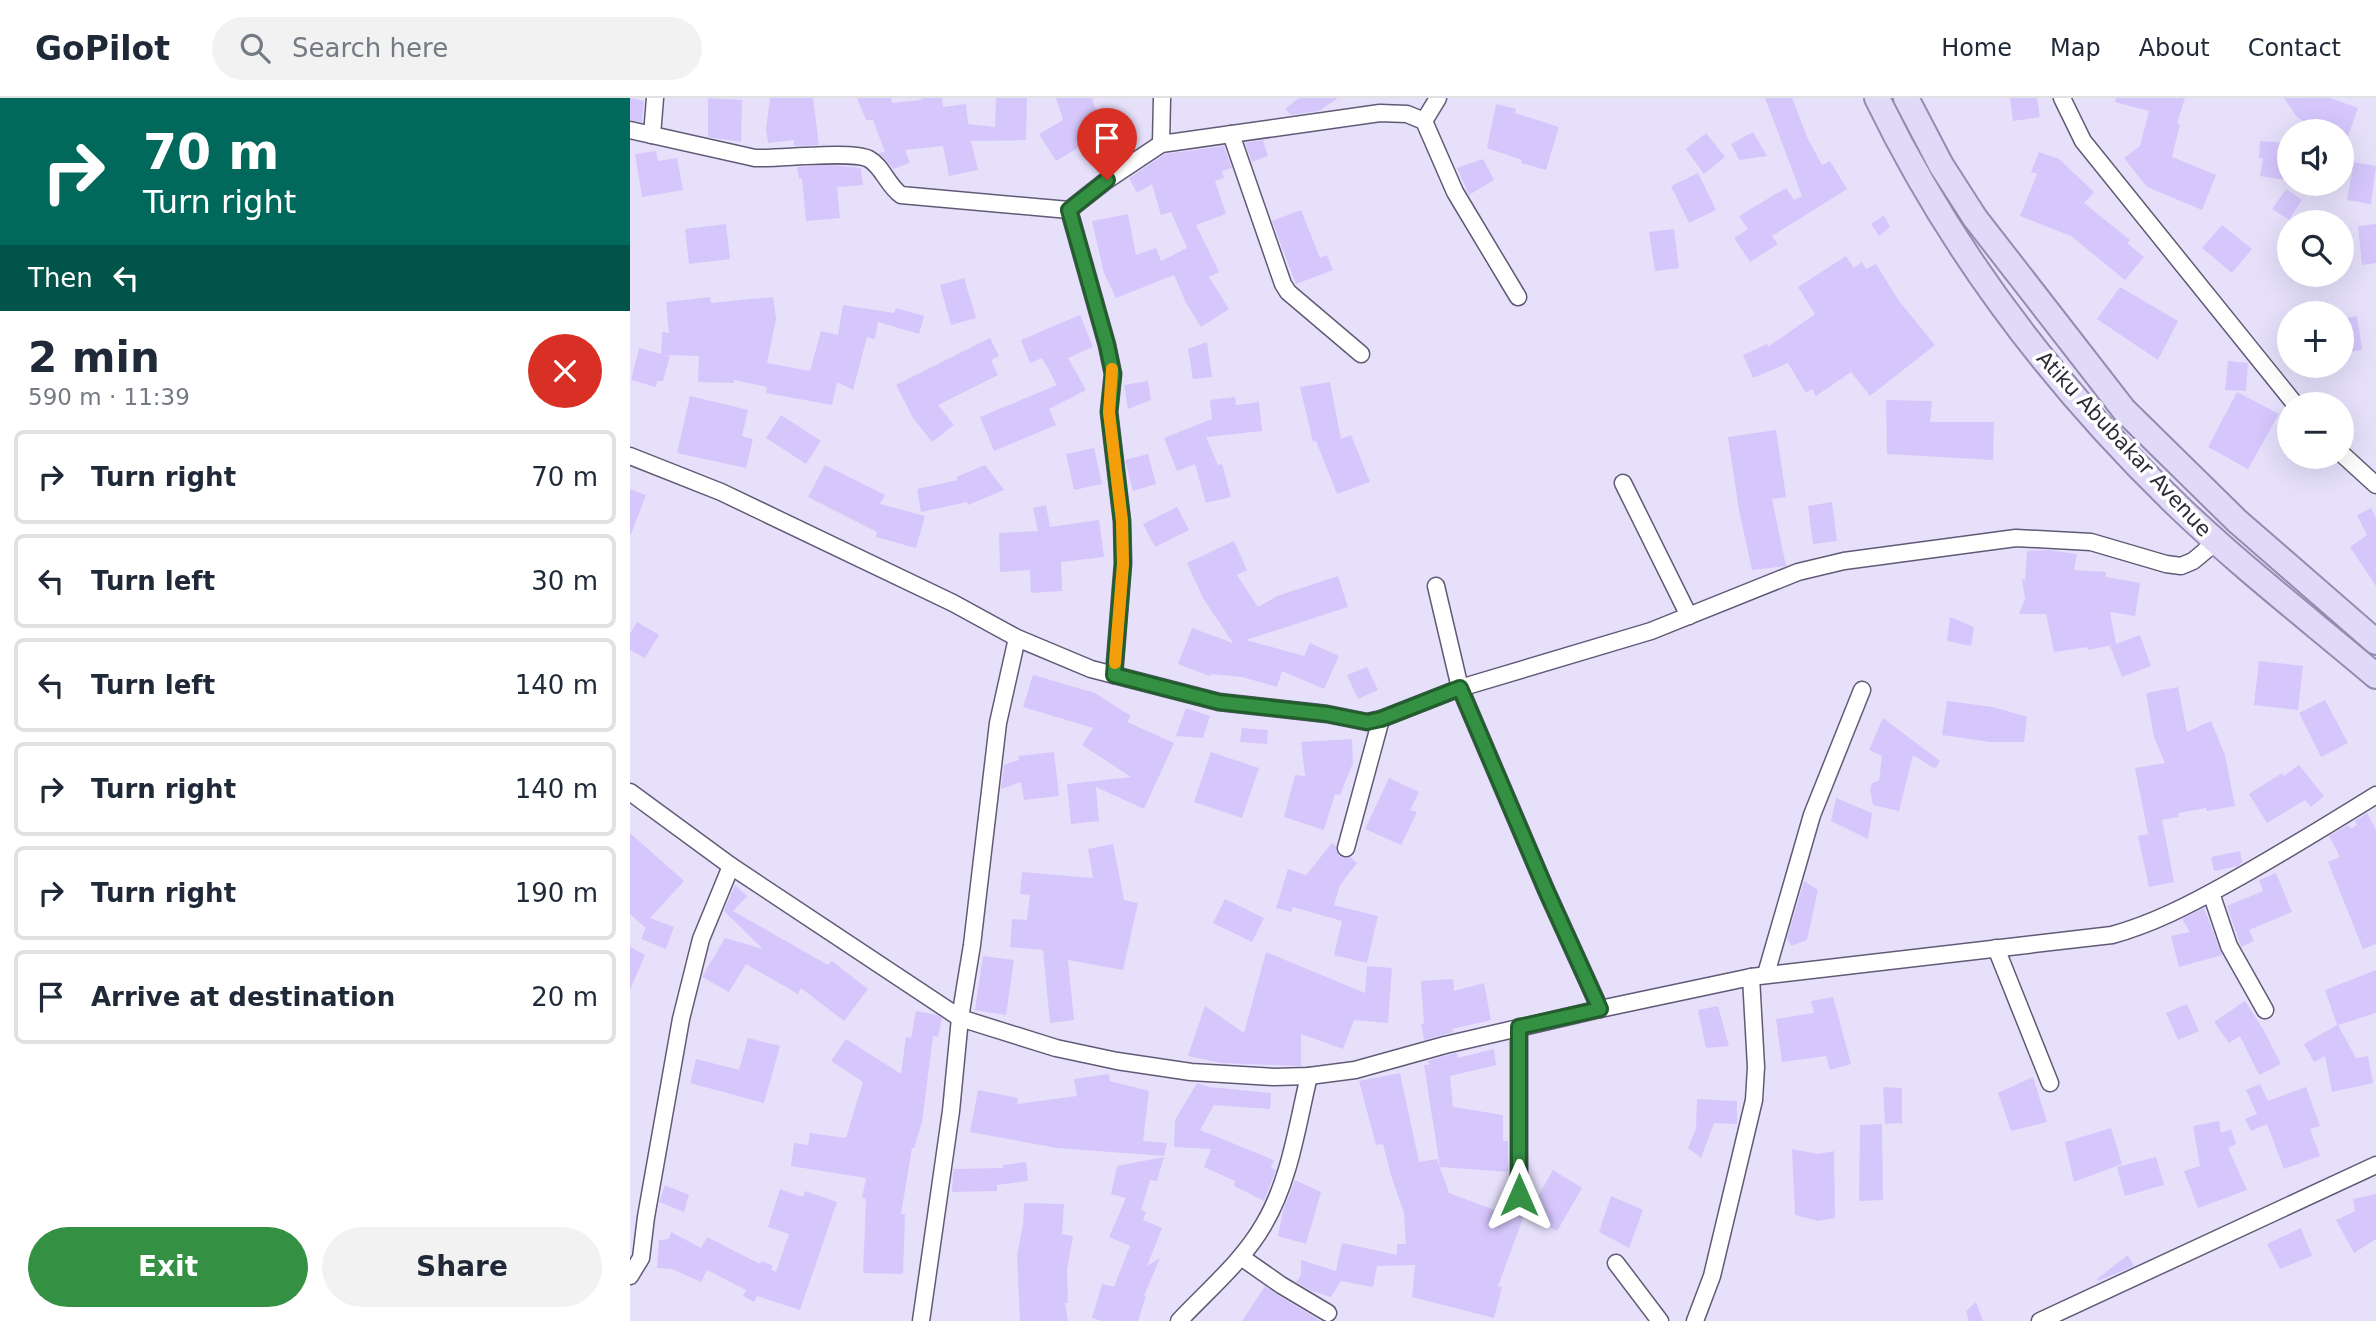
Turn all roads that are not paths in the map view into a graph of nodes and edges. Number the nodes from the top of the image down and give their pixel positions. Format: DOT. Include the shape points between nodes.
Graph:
graph roads {
  1 [pos="655,98"];
  2 [pos="1162,98"];
  3 [pos="1438,98"];
  4 [pos="1877,98"];
  5 [pos="1906,98"];
  6 [pos="2062,98"];
  7 [pos="1424,121"];
  8 [pos="630,130"];
  9 [pos="1231,134"];
  10 [pos="652,135"];
  11 [pos="1161,144"];
  12 [pos="1069,210"];
  13 [pos="1518,298"];
  14 [pos="1362,354"];
  15 [pos="2285,392"];
  16 [pos="630,456"];
  17 [pos="2354,465"];
  18 [pos="1623,483"];
  19 [pos="2376,485"];
  20 [pos="2217,541"];
  21 [pos="1436,586"];
  22 [pos="1689,616"];
  23 [pos="1017,638"];
  24 [pos="2376,642"];
  25 [pos="1114,675"];
  26 [pos="2376,676"];
  27 [pos="1460,688"];
  28 [pos="1862,690"];
  29 [pos="1381,719"];
  30 [pos="630,792"];
  31 [pos="2376,794"];
  32 [pos="1346,848"];
  33 [pos="731,866"];
  34 [pos="2211,893"];
  35 [pos="1996,948"];
  36 [pos="1758,975"];
  37 [pos="1600,1009"];
  38 [pos="2265,1010"];
  39 [pos="960,1018"];
  40 [pos="1519,1027"];
  41 [pos="1309,1076"];
  42 [pos="2050,1083"];
  43 [pos="2376,1165"];
  44 [pos="1519,1195"];
  45 [pos="1241,1257"];
  46 [pos="1616,1263"];
  47 [pos="630,1276"];
  48 [pos="1328,1313"];
  49 [pos="920,1321"];
  50 [pos="1180,1321"];
  51 [pos="1660,1321"];
  52 [pos="1695,1321"];
  53 [pos="2040,1321"];
  1 -- 10 [label="street"];
  2 -- 11 [label="street"];
  3 -- 7 [label="street"];
  4 -- 20 [label="main road, Atiku Abubakar Avenue" via="1933,204 2032,346 2071,395"];
  5 -- 24 [label="main road, Atiku Abubakar Avenue" via="1975,218 2124,410 2237,521"];
  6 -- 15 [label="street" via="2083,141"];
  7 -- 9 [label="street" via="1407,114 1380,113"];
  7 -- 13 [label="street" via="1455,192"];
  8 -- 10 [label="street"];
  9 -- 11 [label="street"];
  9 -- 14 [label="street" via="1283,284"];
  10 -- 12 [label="street" via="755,158 866,157 901,195"];
  11 -- 12 [label="street"];
  12 -- 25 [label="street" via="1113,374 1109,412 1123,564"];
  16 -- 23 [label="street" via="721,492"];
  17 -- 19 [label="street"];
  18 -- 22 [label="street"];
  20 -- 22 [label="street" via="2180,566 2091,541 2016,538 1938,547 1798,572"];
  20 -- 26 [label="main road, Atiku Abubakar Avenue"];
  21 -- 27 [label="street"];
  22 -- 27 [label="street"];
  23 -- 25 [label="street"];
  23 -- 39 [label="street" via="998,723"];
  25 -- 29 [label="street" via="1219,702 1367,722"];
  27 -- 29 [label="street"];
  27 -- 37 [label="street"];
  28 -- 36 [label="street" via="1812,815"];
  29 -- 32 [label="street"];
  30 -- 33 [label="street"];
  31 -- 34 [label="street"];
  33 -- 39 [label="street"];
  33 -- 47 [label="street" via="701,939 681,1019 641,1258"];
  34 -- 35 [label="street" via="2136,929"];
  34 -- 38 [label="street" via="2229,946"];
  35 -- 36 [label="street"];
  35 -- 42 [label="street"];
  36 -- 37 [label="street"];
  36 -- 52 [label="street" via="1754,1100 1712,1276"];
  37 -- 40 [label="street"];
  39 -- 41 [label="street" via="1056,1048 1117,1060 1191,1072"];
  39 -- 49 [label="street"];
  40 -- 41 [label="street" via="1355,1070"];
  40 -- 44 [label="street"];
  41 -- 45 [label="street" via="1283,1184"];
  43 -- 53 [label="street"];
  45 -- 48 [label="street"];
  45 -- 50 [label="street"];
  46 -- 51 [label="street"];
}
